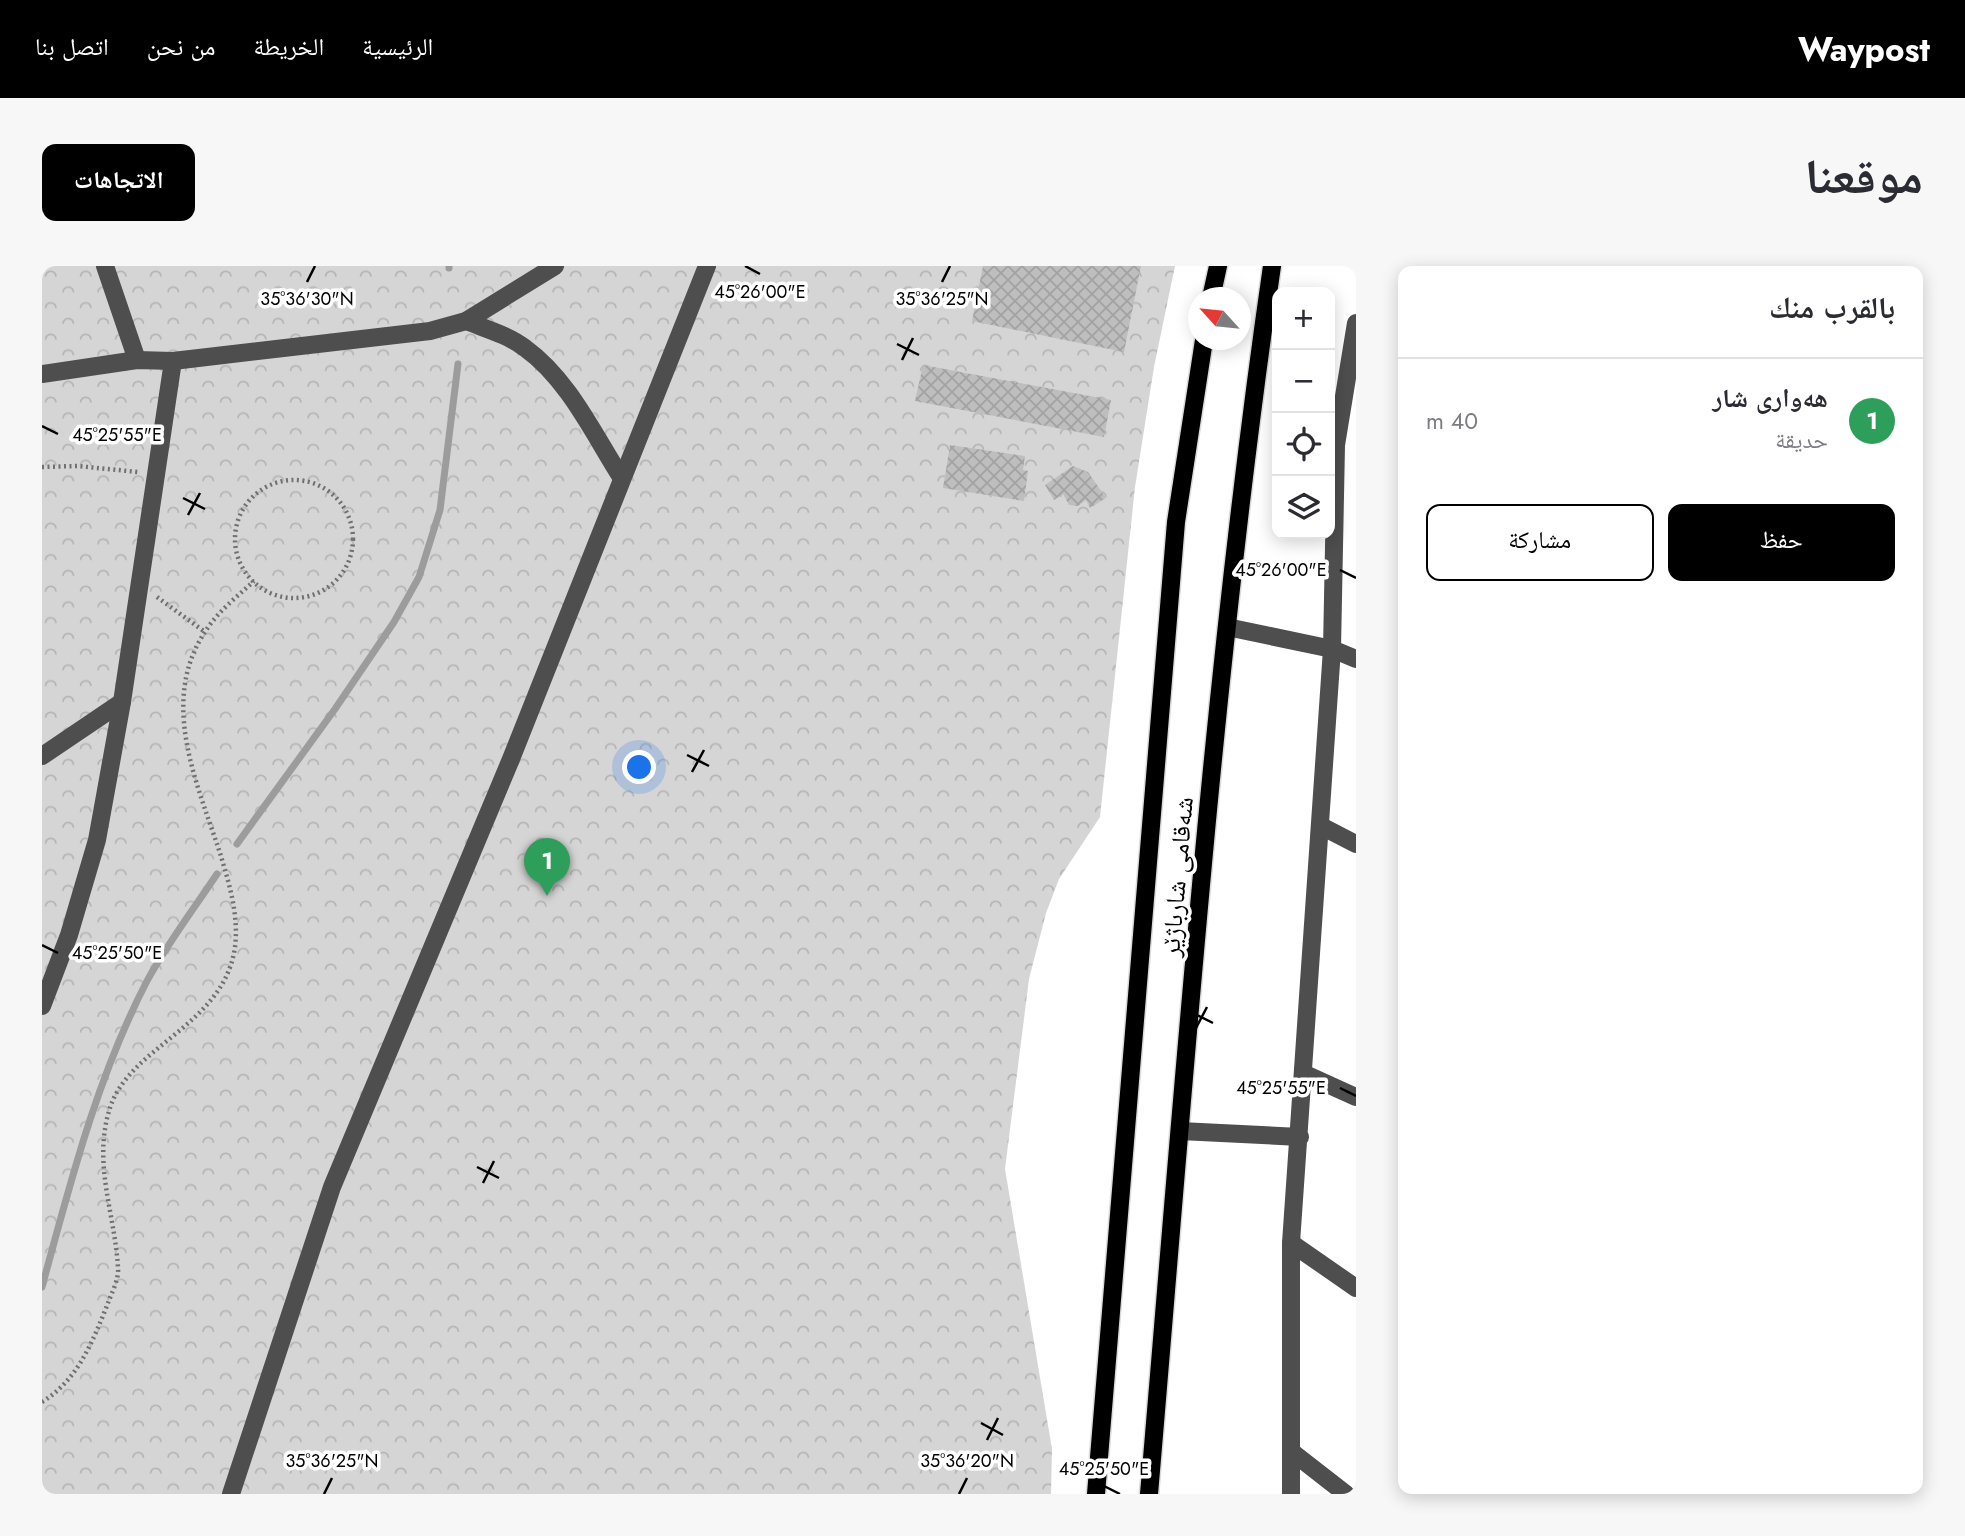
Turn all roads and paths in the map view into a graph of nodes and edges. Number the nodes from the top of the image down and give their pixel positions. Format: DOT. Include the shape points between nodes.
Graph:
graph roads {
  1 [pos="106,266"];
  2 [pos="555,266"];
  3 [pos="707,266"];
  4 [pos="1218,266"];
  5 [pos="1272,266"];
  6 [pos="1214,287"];
  7 [pos="466,321"];
  8 [pos="1356,323"];
  9 [pos="1203,350"];
  10 [pos="137,360"];
  11 [pos="173,361"];
  12 [pos="42,374"];
  13 [pos="42,467"];
  14 [pos="157,474"];
  15 [pos="621,477"];
  16 [pos="254,581"];
  17 [pos="139,584"];
  18 [pos="1227,627"];
  19 [pos="205,632"];
  20 [pos="1332,649"];
  21 [pos="1356,659"];
  22 [pos="122,702"];
  23 [pos="42,756"];
  24 [pos="1321,826"];
  25 [pos="1356,844"];
  26 [pos="42,1006"];
  27 [pos="1305,1074"];
  28 [pos="1356,1097"];
  29 [pos="1180,1131"];
  30 [pos="1300,1137"];
  31 [pos="1292,1243"];
  32 [pos="1356,1288"];
  33 [pos="42,1402"];
  34 [pos="1292,1452"];
  35 [pos="231,1494"];
  36 [pos="1096,1494"];
  37 [pos="1149,1494"];
  38 [pos="1291,1494"];
  39 [pos="1346,1494"];
  1 -- 10 [label="street"];
  2 -- 7 [label="street"];
  3 -- 15 [label="street"];
  4 -- 6 [label="main road"];
  5 -- 18 [label="main road, شەقامی شارباژێر" via="1247,437"];
  7 -- 11 [label="street" via="387,337"];
  7 -- 15 [label="street" via="523,346 541,360 558,378"];
  8 -- 20 [label="street" via="1336,445"];
  9 -- 36 [label="main road, شەقامی شارباژێر" via="1177,522"];
  10 -- 11 [label="street"];
  10 -- 12 [label="street"];
  11 -- 14 [label="street"];
  13 -- 14 [label="path"];
  14 -- 17 [label="street"];
  15 -- 35 [label="street" via="511,759 332,1187"];
  16 -- 16 [label="path" via="237,552 235,533 250,499 265,487 302,480 335,495 353,528 353,548 333,583 316,594 296,598 276,595"];
  16 -- 19 [label="path"];
  17 -- 19 [label="path"];
  17 -- 22 [label="street"];
  18 -- 20 [label="street"];
  18 -- 29 [label="main road, شەقامی شارباژێر"];
  19 -- 33 [label="path" via="182,697 184,741 227,874 235,913 235,950 214,994 194,1021 133,1071 110,1107 103,1136 103,1168 119,1271 81,1363 58,1392"];
  20 -- 21 [label="street"];
  20 -- 24 [label="street"];
  22 -- 23 [label="street"];
  22 -- 26 [label="street" via="97,840"];
  24 -- 25 [label="street"];
  24 -- 27 [label="street"];
  27 -- 28 [label="street"];
  27 -- 30 [label="street"];
  29 -- 30 [label="street"];
  29 -- 37 [label="main road, شەقامی شارباژێر"];
  30 -- 31 [label="street"];
  31 -- 32 [label="street"];
  31 -- 34 [label="street"];
  34 -- 38 [label="street"];
  34 -- 39 [label="street"];
}
